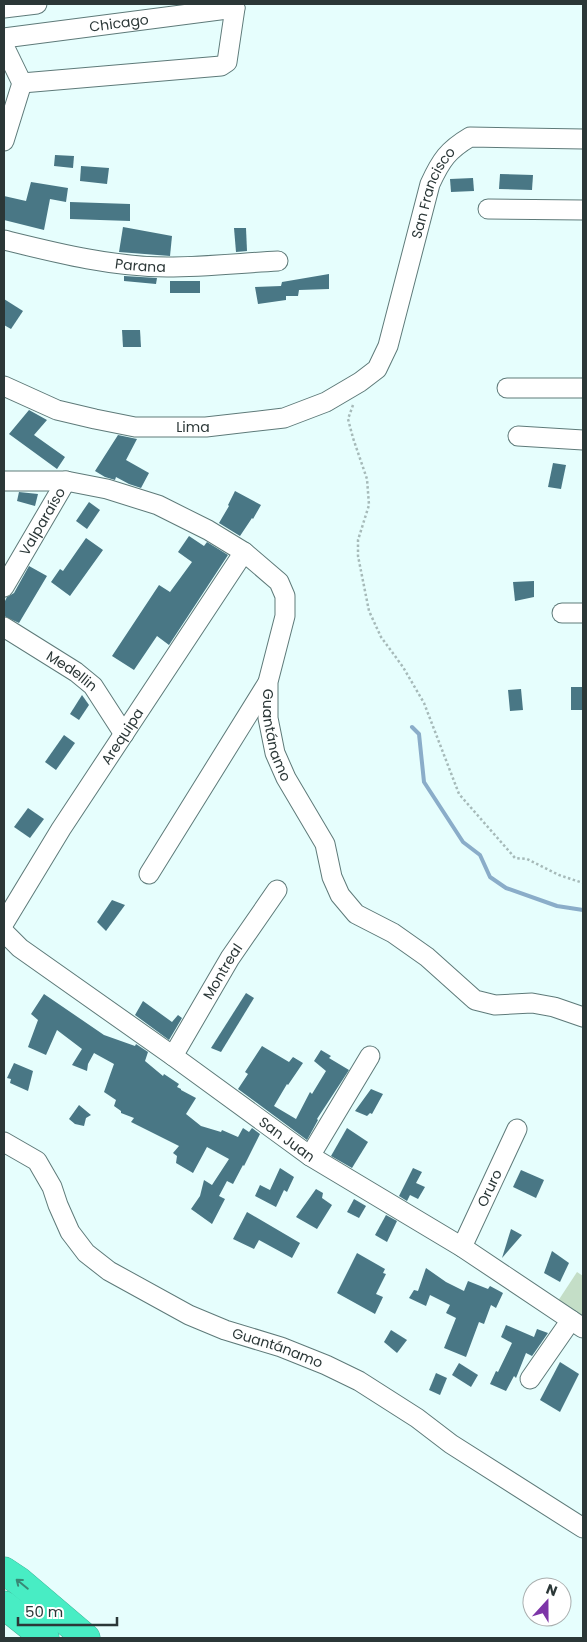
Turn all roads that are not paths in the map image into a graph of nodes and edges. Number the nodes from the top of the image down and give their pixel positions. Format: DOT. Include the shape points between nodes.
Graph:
graph roads {
  1 [pos="37,4"];
  2 [pos="234,6"];
  3 [pos="4,8"];
  4 [pos="4,38"];
  5 [pos="4,46"];
  6 [pos="22,83"];
  7 [pos="583,139"];
  8 [pos="4,141"];
  9 [pos="488,209"];
  10 [pos="583,210"];
  11 [pos="4,240"];
  12 [pos="278,261"];
  13 [pos="377,369"];
  14 [pos="4,386"];
  15 [pos="507,388"];
  16 [pos="583,388"];
  17 [pos="518,436"];
  18 [pos="583,440"];
  19 [pos="4,481"];
  20 [pos="66,481"];
  21 [pos="244,552"];
  22 [pos="4,587"];
  23 [pos="562,613"];
  24 [pos="583,613"];
  25 [pos="4,627"];
  26 [pos="268,682"];
  27 [pos="124,734"];
  28 [pos="149,874"];
  29 [pos="277,890"];
  30 [pos="4,923"];
  31 [pos="4,932"];
  32 [pos="12,948"];
  33 [pos="583,1017"];
  34 [pos="173,1056"];
  35 [pos="370,1056"];
  36 [pos="517,1129"];
  37 [pos="4,1142"];
  38 [pos="310,1156"];
  39 [pos="462,1247"];
  40 [pos="577,1324"];
  41 [pos="530,1379"];
  42 [pos="583,1528"];
  43 [pos="4,1571"];
  44 [pos="4,1605"];
  45 [pos="45,1638"];
  46 [pos="86,1638"];
  1 -- 3 [label="street"];
  2 -- 4 [label="street, Chicago"];
  2 -- 6 [label="street" via="227,62 221,66"];
  5 -- 6 [label="street"];
  6 -- 8 [label="street"];
  7 -- 13 [label="street, San Francisco" via="470,137 444,157 430,184 388,346"];
  9 -- 10 [label="street"];
  11 -- 12 [label="street, Parana" via="115,263 166,267"];
  13 -- 14 [label="street, Lima" via="326,402 284,418 206,427 134,426 96,419 57,410"];
  15 -- 16 [label="street"];
  17 -- 18 [label="street"];
  19 -- 20 [label="street, Guantánamo"];
  20 -- 21 [label="street, Guantánamo" via="107,489 158,505"];
  20 -- 22 [label="street, Valparaíso"];
  21 -- 26 [label="street, Guantánamo" via="279,582 285,596 285,616"];
  21 -- 27 [label="street, Arequipa"];
  23 -- 24 [label="street"];
  25 -- 27 [label="street, Medellin" via="93,686"];
  26 -- 28 [label="street"];
  26 -- 33 [label="street, Guantánamo" via="268,718 275,753 286,778 326,844 332,878 340,895 356,914 427,957 475,1000 495,1006 532,1003"];
  27 -- 30 [label="street, Arequipa"];
  29 -- 34 [label="street, Montreal" via="230,958"];
  31 -- 32 [label="street, San Juan"];
  32 -- 34 [label="street, San Juan"];
  34 -- 38 [label="street, San Juan"];
  35 -- 38 [label="street"];
  36 -- 39 [label="street, Oruro"];
  37 -- 42 [label="street, Guantánamo" via="37,1161 52,1187 70,1232 86,1253 108,1271 189,1315 326,1365 358,1381"];
  38 -- 39 [label="street, San Juan"];
  39 -- 40 [label="street, San Juan"];
  40 -- 41 [label="street"];
  46 -- 43 [label="highway, one-way"];
  44 -- 45 [label="highway"];
}
